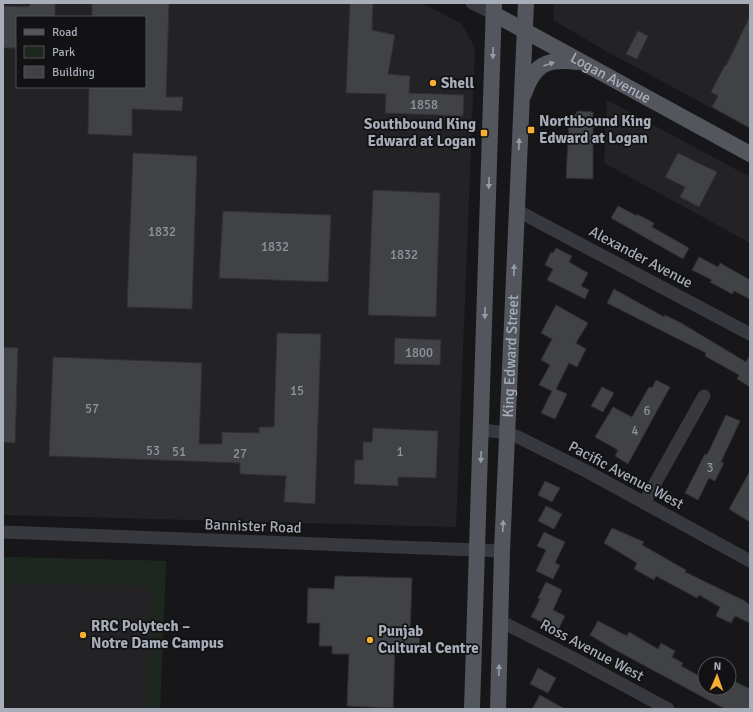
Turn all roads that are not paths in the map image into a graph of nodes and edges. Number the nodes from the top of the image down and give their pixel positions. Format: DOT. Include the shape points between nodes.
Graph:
graph roads {
  1 [pos="472,3"];
  2 [pos="526,3"];
  3 [pos="494,8"];
  4 [pos="523,29"];
  5 [pos="580,62"];
  6 [pos="520,105"];
  7 [pos="750,154"];
  8 [pos="516,210"];
  9 [pos="750,334"];
  10 [pos="704,396"];
  11 [pos="482,430"];
  12 [pos="508,433"];
  13 [pos="644,503"];
  14 [pos="3,532"];
  15 [pos="478,549"];
  16 [pos="502,551"];
  17 [pos="750,561"];
  18 [pos="500,621"];
  19 [pos="472,709"];
  20 [pos="498,709"];
  21 [pos="668,709"];
  1 -- 3 [label="street, Logan Avenue"];
  2 -- 4 [label="main road, King Edward Street"];
  3 -- 4 [label="main road, Logan Avenue"];
  3 -- 11 [label="main road, King Edward Street, one-way"];
  4 -- 5 [label="main road, Logan Avenue"];
  4 -- 6 [label="main road, King Edward Street"];
  6 -- 5 [label="main road, one-way" via="530,77 540,67 562,60"];
  5 -- 7 [label="main road, Logan Avenue"];
  8 -- 6 [label="main road, King Edward Street, one-way"];
  8 -- 9 [label="street, Alexander Avenue"];
  12 -- 8 [label="main road, King Edward Street, one-way"];
  10 -- 13 [label="street"];
  11 -- 12 [label="street, Pacific Avenue West"];
  11 -- 15 [label="main road, King Edward Street, one-way"];
  12 -- 13 [label="street, Pacific Avenue West"];
  16 -- 12 [label="main road, King Edward Street, one-way"];
  13 -- 17 [label="street, Pacific Avenue West"];
  14 -- 15 [label="street, Bannister Road"];
  15 -- 16 [label="street, Bannister Road"];
  15 -- 19 [label="main road, King Edward Street"];
  16 -- 18 [label="main road, King Edward Street"];
  20 -- 18 [label="main road, King Edward Street, one-way"];
  18 -- 21 [label="street, Ross Avenue West"];
}
